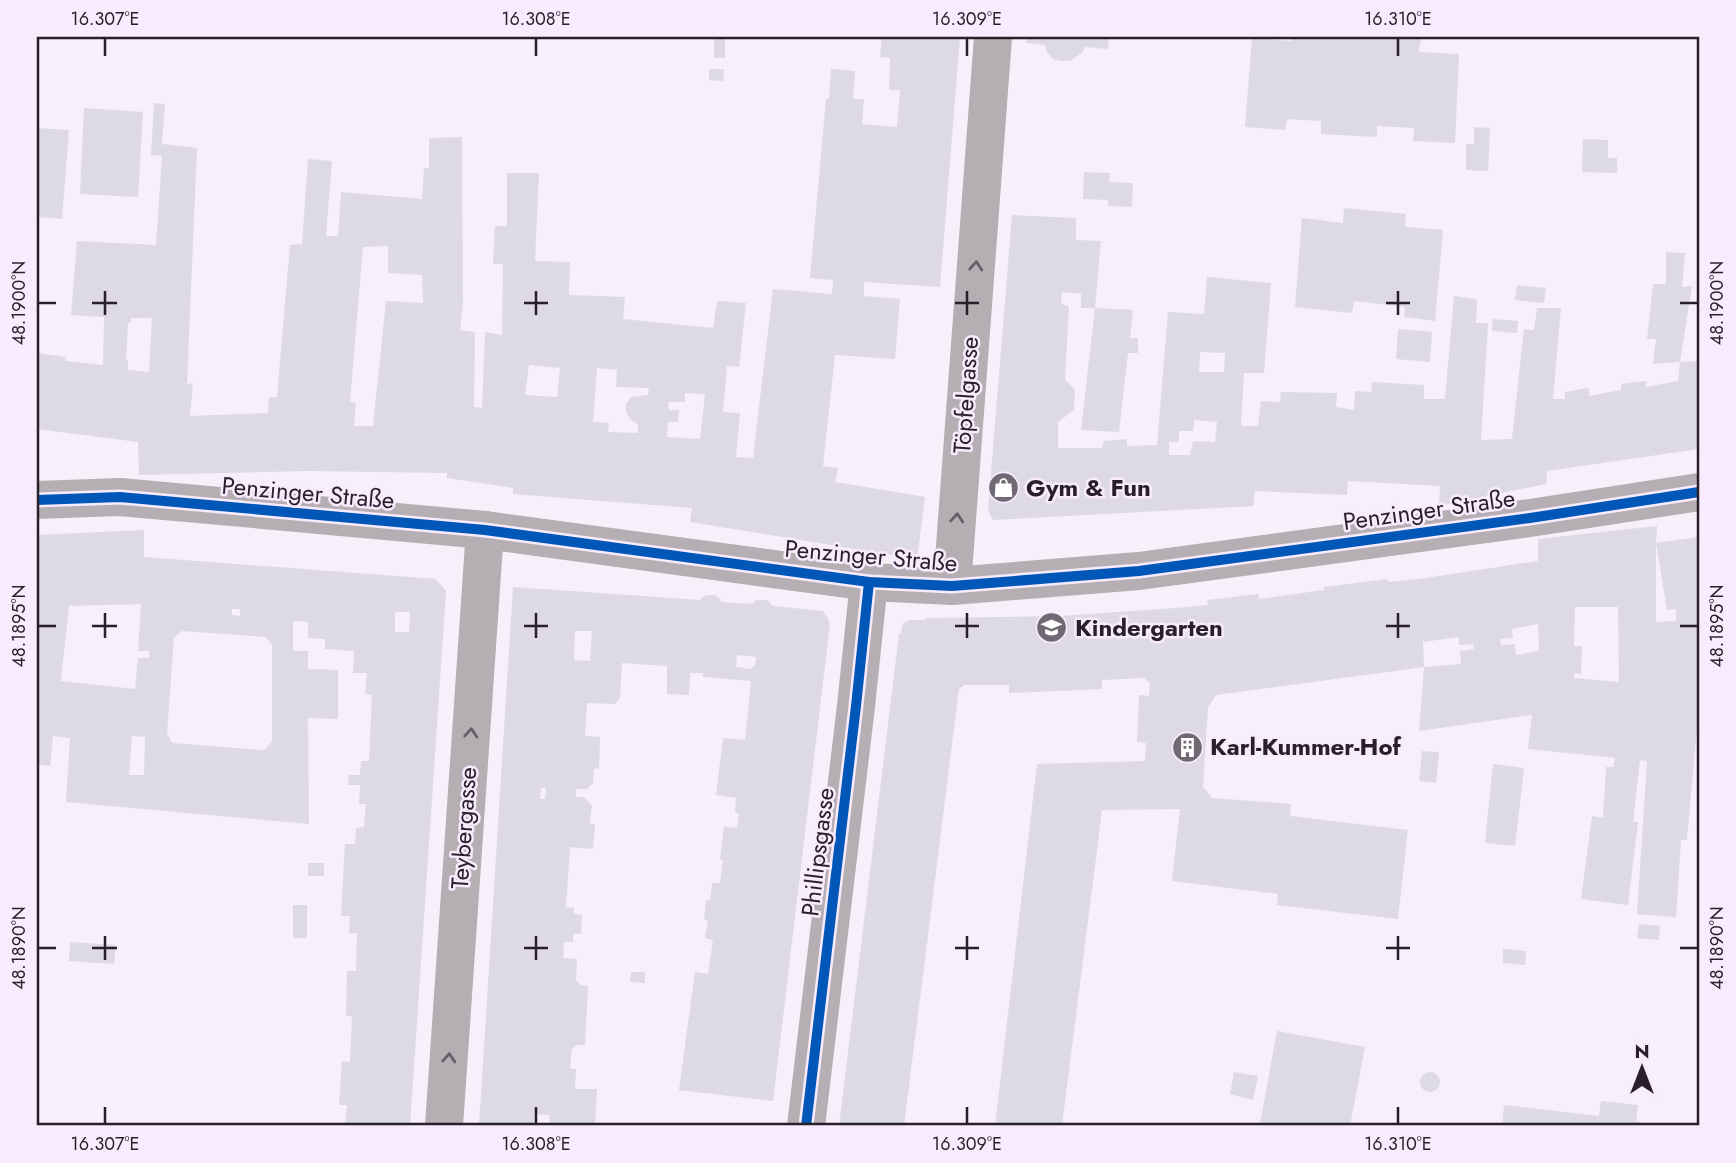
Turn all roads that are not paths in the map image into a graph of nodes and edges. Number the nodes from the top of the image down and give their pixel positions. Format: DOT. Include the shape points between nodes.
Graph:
graph roads {
  1 [pos="993,37"];
  2 [pos="1699,492"];
  3 [pos="37,500"];
  4 [pos="485,530"];
  5 [pos="869,582"];
  6 [pos="951,586"];
  7 [pos="444,1126"];
  8 [pos="806,1126"];
  6 -- 1 [label="street, Töpfelgasse, one-way"];
  2 -- 6 [label="street, Penzinger Straße" via="1139,571"];
  3 -- 4 [label="street, Penzinger Straße" via="120,497"];
  4 -- 5 [label="street, Penzinger Straße"];
  7 -- 4 [label="street, Teybergasse, one-way"];
  5 -- 6 [label="street, Penzinger Straße"];
  5 -- 8 [label="street, Phillipsgasse"];
}
